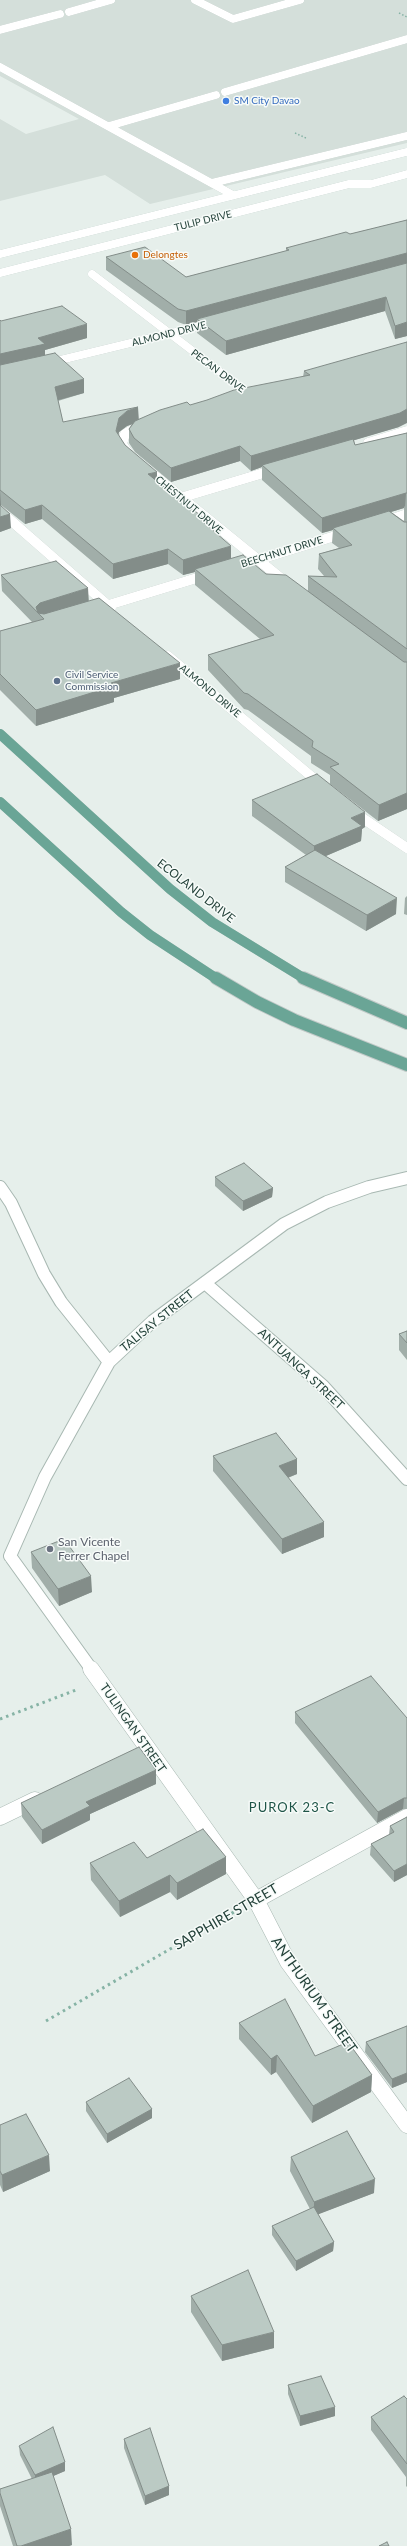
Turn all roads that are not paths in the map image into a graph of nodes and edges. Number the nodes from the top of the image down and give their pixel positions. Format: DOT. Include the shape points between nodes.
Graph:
graph roads {
  1 [pos="112,0"];
  2 [pos="195,0"];
  3 [pos="300,0"];
  4 [pos="69,12"];
  5 [pos="60,14"];
  6 [pos="0,30"];
  7 [pos="407,39"];
  8 [pos="0,67"];
  9 [pos="225,92"];
  10 [pos="216,95"];
  11 [pos="108,126"];
  12 [pos="407,136"];
  13 [pos="407,152"];
  14 [pos="407,174"];
  15 [pos="212,183"];
  16 [pos="233,195"];
  17 [pos="255,208"];
  18 [pos="96,230"];
  19 [pos="116,244"];
  20 [pos="0,254"];
  21 [pos="0,264"];
  22 [pos="9,271"];
  23 [pos="0,273"];
  24 [pos="92,274"];
  25 [pos="224,320"];
  26 [pos="170,335"];
  27 [pos="39,365"];
  28 [pos="234,398"];
  29 [pos="151,421"];
  30 [pos="407,431"];
  31 [pos="362,445"];
  32 [pos="286,467"];
  33 [pos="180,498"];
  34 [pos="0,511"];
  35 [pos="407,514"];
  36 [pos="390,519"];
  37 [pos="375,524"];
  38 [pos="360,528"];
  39 [pos="401,528"];
  40 [pos="256,560"];
  41 [pos="241,565"];
  42 [pos="219,571"];
  43 [pos="294,588"];
  44 [pos="108,605"];
  45 [pos="93,609"];
  46 [pos="120,615"];
  47 [pos="162,651"];
  48 [pos="0,734"];
  49 [pos="332,794"];
  50 [pos="0,802"];
  51 [pos="344,804"];
  52 [pos="407,848"];
  53 [pos="407,1023"];
  54 [pos="407,1065"];
  55 [pos="407,1178"];
  56 [pos="0,1187"];
  57 [pos="205,1283"];
  58 [pos="109,1362"];
  59 [pos="407,1479"];
  60 [pos="5,1555"];
  61 [pos="146,1747"];
  62 [pos="132,1753"];
  63 [pos="49,1793"];
  64 [pos="407,1816"];
  65 [pos="0,1817"];
  66 [pos="256,1900"];
  67 [pos="407,2125"];
  1 -- 4 [label="street"];
  2 -- 3 [label="street" via="233,19"];
  5 -- 6 [label="street"];
  7 -- 9 [label="street"];
  8 -- 11 [label="street"];
  10 -- 11 [label="street"];
  11 -- 15 [label="street"];
  12 -- 15 [label="street"];
  13 -- 16 [label="street, TULIP DRIVE"];
  14 -- 17 [label="street, TULIP DRIVE" via="371,184 350,184"];
  15 -- 16 [label="street"];
  16 -- 17 [label="street"];
  16 -- 18 [label="street, TULIP DRIVE"];
  17 -- 19 [label="street, TULIP DRIVE"];
  18 -- 19 [label="street"];
  18 -- 20 [label="street, TULIP DRIVE"];
  19 -- 22 [label="street, TULIP DRIVE"];
  21 -- 22 [label="street"];
  22 -- 23 [label="street, TULIP DRIVE"];
  24 -- 26 [label="street, PECAN DRIVE"];
  25 -- 26 [label="street, ALMOND DRIVE"];
  26 -- 27 [label="street, ALMOND DRIVE"];
  26 -- 28 [label="street, PECAN DRIVE" via="253,393"];
  29 -- 33 [label="street, CHESTNUT DRIVE" via="125,434 122,444 130,456"];
  30 -- 31 [label="street"];
  32 -- 33 [label="street"];
  33 -- 40 [label="street, CHESTNUT DRIVE"];
  34 -- 44 [label="street"];
  35 -- 36 [label="street"];
  36 -- 37 [label="street"];
  36 -- 39 [label="street"];
  38 -- 40 [label="street, BEECHNUT DRIVE"];
  40 -- 41 [label="street, BEECHNUT DRIVE"];
  40 -- 43 [label="street, CHESTNUT DRIVE"];
  42 -- 44 [label="street"];
  44 -- 45 [label="street"];
  44 -- 46 [label="street"];
  47 -- 49 [label="street, ALMOND DRIVE"];
  48 -- 53 [label="main road, ECOLAND DRIVE" via="170,889 212,922 324,989"];
  50 -- 54 [label="main road" via="121,912 150,935 213,976 294,1020"];
  51 -- 52 [label="street"];
  55 -- 57 [label="street, TALISAY STREET" via="369,1186 327,1202 284,1224"];
  56 -- 58 [label="street" via="11,1203 44,1274 61,1302"];
  57 -- 58 [label="street, TALISAY STREET" via="154,1321"];
  57 -- 59 [label="street, ANTUANGA STREET" via="323,1386"];
  58 -- 60 [label="street, TALISAY STREET"];
  60 -- 61 [label="street, TULINGAN STREET"];
  61 -- 62 [label="street"];
  61 -- 66 [label="street, TULINGAN STREET"];
  63 -- 65 [label="street"];
  64 -- 66 [label="street, SAPPHIRE STREET"];
  66 -- 67 [label="street, ANTHURIUM STREET" via="288,1962"];
}
